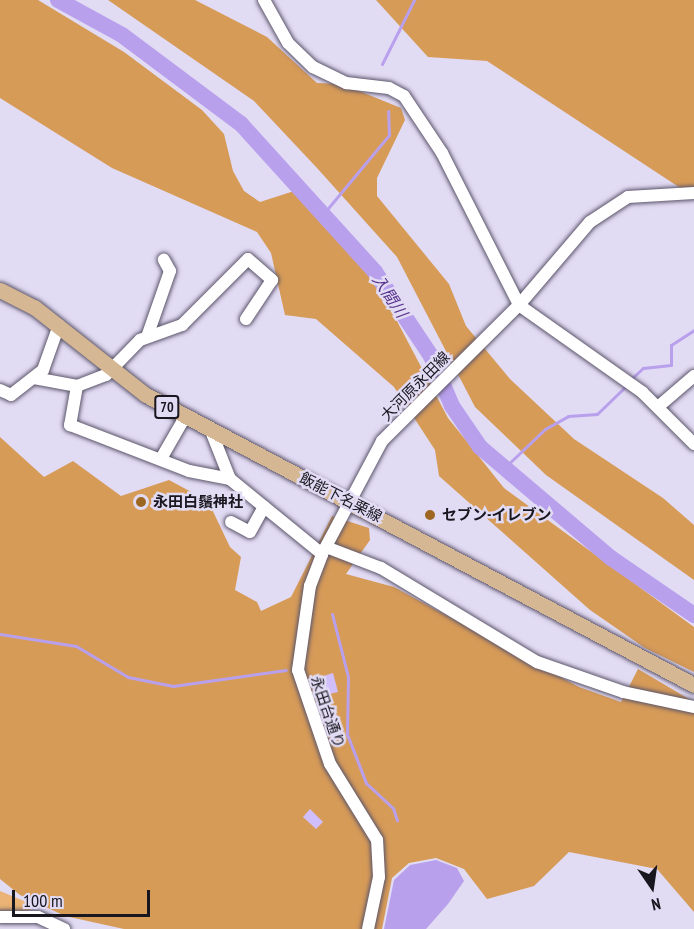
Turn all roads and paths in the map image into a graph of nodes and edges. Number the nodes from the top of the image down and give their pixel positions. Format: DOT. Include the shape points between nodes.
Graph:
graph roads {
  1 [pos="264,0"];
  2 [pos="694,194"];
  3 [pos="164,260"];
  4 [pos="0,290"];
  5 [pos="519,305"];
  6 [pos="246,319"];
  7 [pos="59,325"];
  8 [pos="147,337"];
  9 [pos="111,368"];
  10 [pos="694,376"];
  11 [pos="34,378"];
  12 [pos="77,386"];
  13 [pos="0,390"];
  14 [pos="658,406"];
  15 [pos="185,417"];
  16 [pos="212,431"];
  17 [pos="694,444"];
  18 [pos="162,458"];
  19 [pos="230,480"];
  20 [pos="349,501"];
  21 [pos="264,507"];
  22 [pos="231,522"];
  23 [pos="324,550"];
  24 [pos="694,685"];
  25 [pos="694,707"];
  26 [pos="0,917"];
  27 [pos="64,929"];
  28 [pos="368,929"];
  1 -- 5 [label="street" via="306,62 346,82 399,92 416,110"];
  2 -- 5 [label="street, 大河原永田線" via="652,193 610,206"];
  3 -- 8 [label="street" via="170,275"];
  4 -- 7 [label="main road, 飯能下名栗線 / 70"];
  5 -- 14 [label="street"];
  5 -- 20 [label="street, 大河原永田線" via="382,441"];
  6 -- 8 [label="street" via="272,280 248,259 182,326"];
  7 -- 9 [label="main road, 飯能下名栗線 / 70"];
  7 -- 11 [label="street"];
  8 -- 9 [label="street"];
  9 -- 12 [label="street"];
  9 -- 15 [label="main road, 飯能下名栗線 / 70"];
  10 -- 14 [label="street"];
  11 -- 12 [label="street"];
  11 -- 13 [label="street" via="11,395"];
  12 -- 18 [label="street" via="70,425"];
  14 -- 17 [label="street"];
  15 -- 16 [label="main road, 飯能下名栗線 / 70"];
  15 -- 18 [label="street"];
  16 -- 19 [label="street"];
  16 -- 20 [label="main road, 飯能下名栗線 / 70"];
  18 -- 19 [label="street" via="189,471"];
  19 -- 21 [label="street"];
  20 -- 23 [label="street, 永田台通り"];
  20 -- 24 [label="main road, 飯能下名栗線 / 70"];
  21 -- 22 [label="street" via="250,532"];
  21 -- 23 [label="street"];
  23 -- 25 [label="street" via="381,568 537,662 589,682"];
  23 -- 28 [label="street, 永田台通り" via="310,586 298,670 330,764 377,840 379,877"];
  26 -- 27 [label="street" via="38,917"];
}
